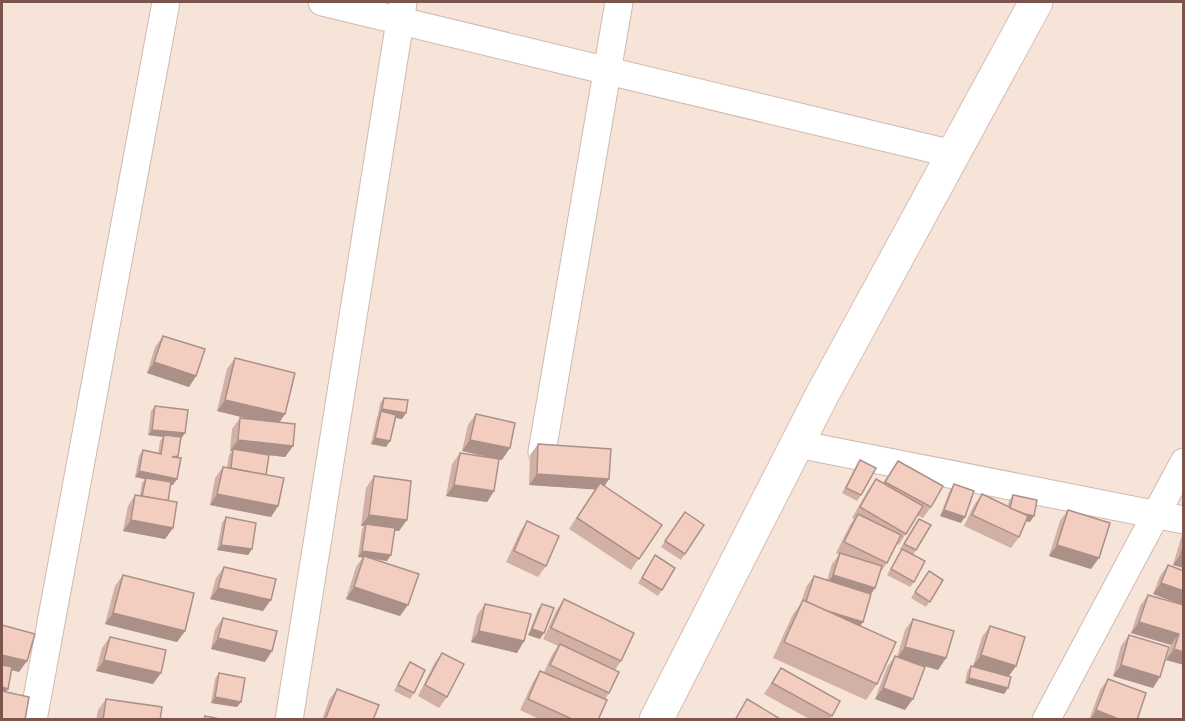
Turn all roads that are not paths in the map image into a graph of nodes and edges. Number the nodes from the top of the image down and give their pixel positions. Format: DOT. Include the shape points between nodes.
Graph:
graph roads {
  1 [pos="166,2"];
  2 [pos="322,2"];
  3 [pos="618,2"];
  4 [pos="1036,2"];
  5 [pos="401,11"];
  6 [pos="607,70"];
  7 [pos="953,154"];
  8 [pos="797,444"];
  9 [pos="542,452"];
  10 [pos="1184,462"];
  11 [pos="1155,514"];
  12 [pos="1184,520"];
  13 [pos="33,720"];
  14 [pos="289,720"];
  15 [pos="656,720"];
  16 [pos="1046,720"];
  1 -- 13 [label="street"];
  2 -- 5 [label="street"];
  3 -- 6 [label="street"];
  4 -- 7 [label="main road"];
  5 -- 6 [label="street"];
  5 -- 14 [label="street"];
  6 -- 7 [label="street"];
  6 -- 9 [label="street"];
  7 -- 8 [label="main road"];
  8 -- 11 [label="street"];
  8 -- 15 [label="main road"];
  10 -- 11 [label="street"];
  11 -- 12 [label="street"];
  11 -- 16 [label="street"];
}
